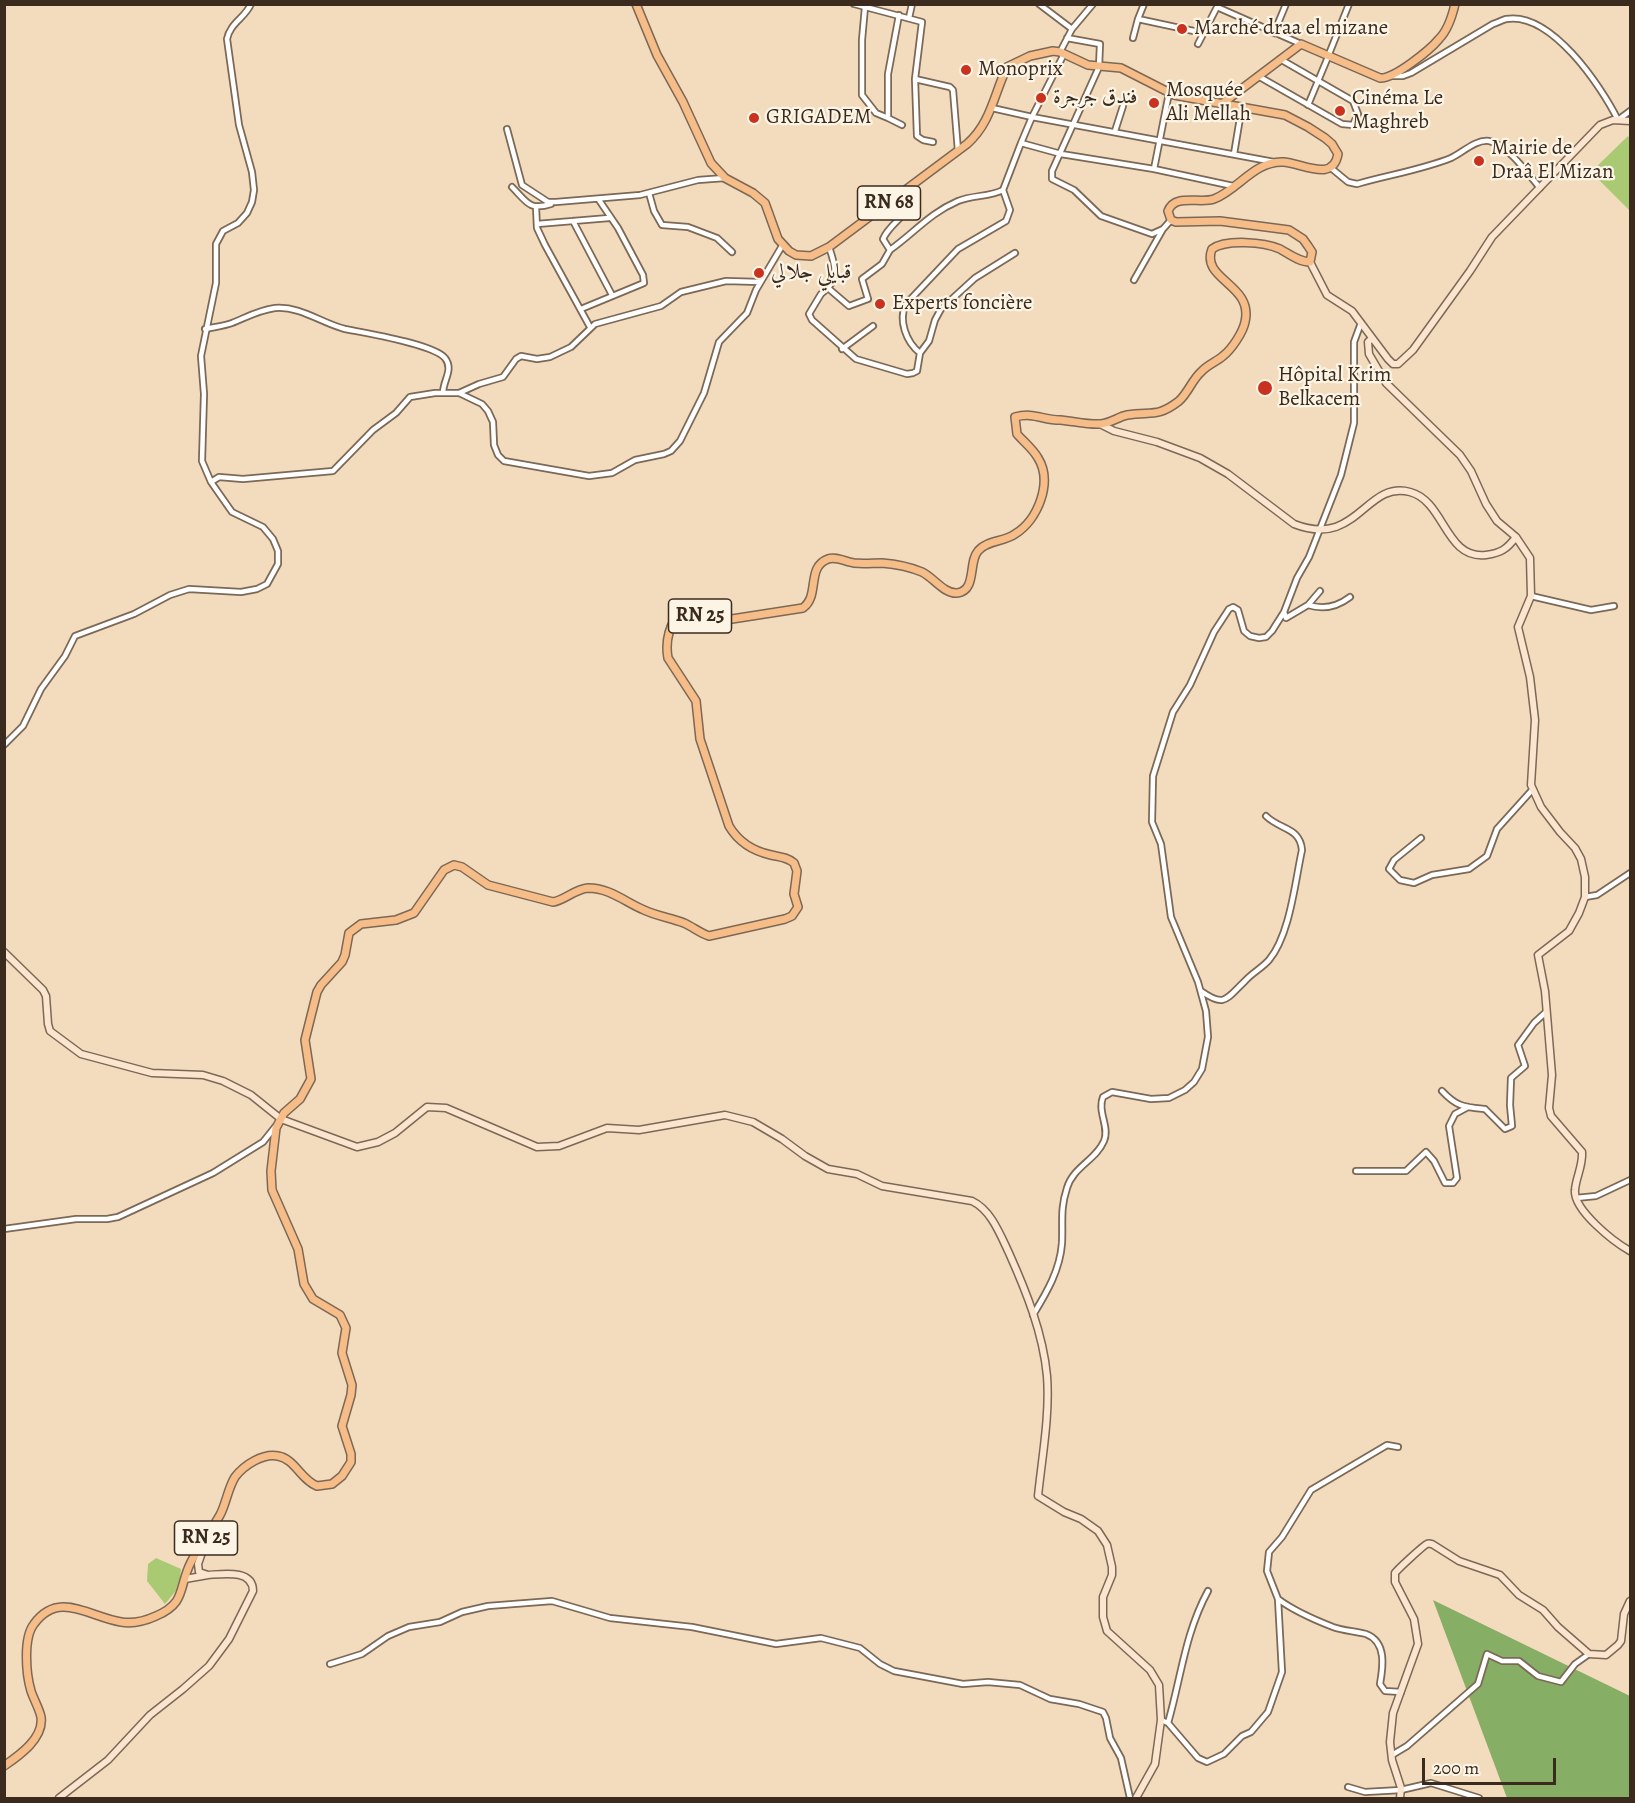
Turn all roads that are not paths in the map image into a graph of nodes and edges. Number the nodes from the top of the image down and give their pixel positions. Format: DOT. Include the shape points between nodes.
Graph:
graph roads {
  1 [pos="251,4"];
  2 [pos="636,4"];
  3 [pos="854,4"];
  4 [pos="912,4"];
  5 [pos="1039,4"];
  6 [pos="1093,4"];
  7 [pos="1144,4"];
  8 [pos="1286,4"];
  9 [pos="1455,4"];
  10 [pos="1348,5"];
  11 [pos="1217,6"];
  12 [pos="865,7"];
  13 [pos="899,15"];
  14 [pos="909,18"];
  15 [pos="1138,19"];
  16 [pos="1072,29"];
  17 [pos="1203,33"];
  18 [pos="1274,33"];
  19 [pos="1067,38"];
  20 [pos="1133,38"];
  21 [pos="1198,44"];
  22 [pos="1301,44"];
  23 [pos="1062,53"];
  24 [pos="1328,56"];
  25 [pos="1281,59"];
  26 [pos="1099,67"];
  27 [pos="1258,76"];
  28 [pos="1391,76"];
  29 [pos="915,78"];
  30 [pos="1317,82"];
  31 [pos="1169,93"];
  32 [pos="1223,103"];
  33 [pos="1308,105"];
  34 [pos="1123,106"];
  35 [pos="1242,106"];
  36 [pos="992,108"];
  37 [pos="1630,111"];
  38 [pos="1032,117"];
  39 [pos="888,118"];
  40 [pos="1618,120"];
  41 [pos="1630,122"];
  42 [pos="902,125"];
  43 [pos="1073,125"];
  44 [pos="507,129"];
  45 [pos="1115,131"];
  46 [pos="1160,140"];
  47 [pos="933,142"];
  48 [pos="1021,143"];
  49 [pos="958,151"];
  50 [pos="1061,154"];
  51 [pos="1234,154"];
  52 [pos="1276,162"];
  53 [pos="1331,168"];
  54 [pos="1154,169"];
  55 [pos="725,178"];
  56 [pos="912,186"];
  57 [pos="1233,186"];
  58 [pos="512,187"];
  59 [pos="1540,188"];
  60 [pos="1003,190"];
  61 [pos="650,193"];
  62 [pos="599,200"];
  63 [pos="556,202"];
  64 [pos="536,207"];
  65 [pos="609,218"];
  66 [pos="1171,220"];
  67 [pos="573,221"];
  68 [pos="537,224"];
  69 [pos="1163,229"];
  70 [pos="782,246"];
  71 [pos="829,247"];
  72 [pos="890,250"];
  73 [pos="732,252"];
  74 [pos="1015,253"];
  75 [pos="1310,262"];
  76 [pos="1134,280"];
  77 [pos="760,282"];
  78 [pos="828,288"];
  79 [pos="612,295"];
  80 [pos="580,309"];
  81 [pos="1361,323"];
  82 [pos="873,326"];
  83 [pos="590,327"];
  84 [pos="205,329"];
  85 [pos="1372,338"];
  86 [pos="842,349"];
  87 [pos="920,353"];
  88 [pos="443,393"];
  89 [pos="459,393"];
  90 [pos="1100,424"];
  91 [pos="211,482"];
  92 [pos="1319,530"];
  93 [pos="1516,537"];
  94 [pos="1320,591"];
  95 [pos="1531,596"];
  96 [pos="1350,597"];
  97 [pos="1308,605"];
  98 [pos="1614,606"];
  99 [pos="1284,612"];
  100 [pos="4,745"];
  101 [pos="1533,789"];
  102 [pos="1266,816"];
  103 [pos="1421,838"];
  104 [pos="1630,873"];
  105 [pos="1585,897"];
  106 [pos="4,952"];
  107 [pos="1200,991"];
  108 [pos="1546,1012"];
  109 [pos="1442,1091"];
  110 [pos="1468,1107"];
  111 [pos="280,1121"];
  112 [pos="1356,1171"];
  113 [pos="1630,1180"];
  114 [pos="1576,1198"];
  115 [pos="4,1229"];
  116 [pos="1630,1251"];
  117 [pos="1033,1315"];
  118 [pos="1398,1447"];
  119 [pos="209,1534"];
  120 [pos="208,1575"];
  121 [pos="185,1579"];
  122 [pos="1208,1591"];
  123 [pos="1278,1599"];
  124 [pos="1630,1601"];
  125 [pos="1589,1654"];
  126 [pos="330,1664"];
  127 [pos="1402,1692"];
  128 [pos="1164,1721"];
  129 [pos="1392,1755"];
  130 [pos="4,1766"];
  131 [pos="1348,1787"];
  132 [pos="1401,1790"];
  133 [pos="1138,1796"];
  134 [pos="59,1798"];
  135 [pos="1130,1798"];
  136 [pos="1400,1798"];
  137 [pos="1479,1798"];
  1 -- 84 [label="street" via="227,39 238,125 252,172 253,196 247,213 223,231 216,244 216,283"];
  2 -- 55 [label="main road" via="711,164"];
  3 -- 12 [label="street"];
  4 -- 14 [label="street"];
  5 -- 16 [label="street"];
  6 -- 16 [label="street"];
  7 -- 15 [label="street"];
  8 -- 18 [label="street"];
  9 -- 28 [label="main road" via="1439,40"];
  10 -- 24 [label="street"];
  11 -- 17 [label="street"];
  11 -- 18 [label="street"];
  12 -- 13 [label="street"];
  12 -- 39 [label="street" via="862,94 876,113"];
  13 -- 14 [label="street"];
  13 -- 39 [label="street" via="888,74"];
  14 -- 29 [label="street" via="922,22"];
  15 -- 17 [label="street"];
  15 -- 20 [label="street"];
  16 -- 19 [label="street"];
  17 -- 21 [label="street"];
  18 -- 22 [label="street"];
  19 -- 23 [label="street"];
  19 -- 26 [label="street" via="1100,44"];
  22 -- 24 [label="main road"];
  22 -- 25 [label="main road"];
  23 -- 26 [label="main road, RN 68"];
  23 -- 36 [label="main road, RN 68" via="1046,51 1007,67"];
  23 -- 38 [label="street"];
  24 -- 28 [label="main road" via="1380,78"];
  24 -- 30 [label="street"];
  25 -- 27 [label="main road"];
  25 -- 30 [label="street"];
  26 -- 31 [label="main road, RN 68" via="1127,69"];
  26 -- 43 [label="street"];
  27 -- 32 [label="main road"];
  27 -- 33 [label="street"];
  28 -- 40 [label="street" via="1411,73 1493,24 1518,19 1533,23 1569,48 1606,96"];
  29 -- 47 [label="street" via="917,136"];
  29 -- 49 [label="street" via="953,90"];
  30 -- 33 [label="street"];
  30 -- 33 [label="street" via="1353,101 1357,119 1353,125 1342,124"];
  31 -- 32 [label="main road, RN 68"];
  31 -- 46 [label="street"];
  32 -- 35 [label="main road"];
  34 -- 45 [label="street"];
  35 -- 51 [label="street"];
  35 -- 53 [label="main road" via="1286,115 1317,132 1336,149 1337,159"];
  36 -- 38 [label="street"];
  36 -- 49 [label="main road, RN 68" via="980,132"];
  37 -- 40 [label="street"];
  38 -- 43 [label="street"];
  38 -- 48 [label="street"];
  39 -- 42 [label="street"];
  40 -- 41 [label="street"];
  40 -- 59 [label="street" via="1597,128"];
  43 -- 45 [label="street"];
  43 -- 50 [label="street"];
  44 -- 63 [label="street" via="522,185 548,202"];
  45 -- 46 [label="street"];
  46 -- 51 [label="street"];
  46 -- 54 [label="street"];
  48 -- 50 [label="street"];
  48 -- 60 [label="street"];
  49 -- 56 [label="main road, RN 68"];
  50 -- 54 [label="street"];
  50 -- 69 [label="street" via="1052,179 1074,190 1096,213 1152,234"];
  51 -- 52 [label="street"];
  52 -- 53 [label="main road" via="1319,170"];
  52 -- 57 [label="main road" via="1257,169"];
  53 -- 59 [label="street" via="1348,183 1357,184 1448,159 1489,141 1509,153"];
  54 -- 57 [label="street"];
  55 -- 61 [label="street" via="698,180"];
  55 -- 70 [label="main road" via="765,203"];
  56 -- 71 [label="main road, RN 68"];
  56 -- 72 [label="street" via="910,206 883,239"];
  57 -- 66 [label="main road" via="1213,199 1174,203 1168,211"];
  58 -- 64 [label="street"];
  59 -- 85 [label="street" via="1492,237 1403,361 1391,362"];
  60 -- 72 [label="street" via="956,202 929,216"];
  60 -- 87 [label="street" via="1010,210 1006,222 958,249 906,304 903,326"];
  61 -- 62 [label="street"];
  61 -- 73 [label="street" via="662,225 688,227 717,238"];
  62 -- 63 [label="street"];
  62 -- 65 [label="street"];
  63 -- 64 [label="street"];
  64 -- 68 [label="street"];
  65 -- 67 [label="street"];
  65 -- 79 [label="street" via="618,228 644,283"];
  66 -- 69 [label="street"];
  66 -- 75 [label="main road" via="1220,221 1289,230 1303,239 1312,252"];
  67 -- 68 [label="street"];
  67 -- 79 [label="street"];
  68 -- 80 [label="street"];
  69 -- 76 [label="street"];
  70 -- 71 [label="main road, RN 68" via="802,256"];
  70 -- 77 [label="street"];
  71 -- 78 [label="street" via="836,274"];
  72 -- 78 [label="street" via="882,264 862,279 868,299 849,306"];
  74 -- 87 [label="street" via="975,278 941,309"];
  75 -- 81 [label="street" via="1327,295 1352,311"];
  75 -- 90 [label="main road, RN 25" via="1277,248 1249,244 1224,243 1212,249 1210,264 1215,272 1244,300 1244,327 1227,352 1198,374 1186,394 1169,407 1158,413 1126,415"];
  77 -- 83 [label="street" via="726,281 688,290 661,306"];
  77 -- 89 [label="street" via="747,313 719,342 704,393 680,441 664,454 635,460 600,476 504,461 494,445 493,422 488,411"];
  78 -- 86 [label="street" via="809,314"];
  79 -- 80 [label="street"];
  80 -- 83 [label="street"];
  81 -- 85 [label="street"];
  81 -- 92 [label="street" via="1354,342 1354,423 1341,475"];
  82 -- 86 [label="street"];
  83 -- 89 [label="street" via="572,347 550,357 521,356 502,376"];
  84 -- 88 [label="street" via="262,310 300,310 343,328 442,355 449,364"];
  84 -- 91 [label="street" via="201,356 202,461"];
  85 -- 93 [label="street" via="1368,342 1369,354 1386,383 1460,454 1497,521"];
  86 -- 87 [label="street" via="856,360 907,374 917,371"];
  88 -- 89 [label="street"];
  88 -- 91 [label="street" via="410,397 333,471 243,479 219,477"];
  90 -- 92 [label="street" via="1200,458 1294,524"];
  90 -- 111 [label="main road, RN 25" via="1033,414 1016,417 1017,434 1042,467 1042,497 1031,519 1014,536 978,551 969,586 964,590 949,591 922,572 910,569 832,558 816,569 812,597 803,608 719,621 683,612 676,616 669,629 666,651 696,701 700,739 729,826 748,847 794,863 798,908 792,916 709,936 683,922 643,910 614,893 586,888 553,902 488,885 462,867 449,866 414,912 396,920 361,924 349,933 342,962 317,992 305,1040 311,1072 309,1086"];
  91 -- 100 [label="street" via="232,512 263,527 273,538 278,564 267,584 241,592 189,589 134,615 75,636 23,726"];
  92 -- 93 [label="street" via="1341,526 1377,498 1399,490 1424,499 1458,547 1469,553 1507,550"];
  92 -- 99 [label="street"];
  93 -- 95 [label="street" via="1530,558"];
  94 -- 97 [label="street"];
  95 -- 98 [label="street" via="1591,610"];
  95 -- 101 [label="street" via="1518,627 1535,720"];
  96 -- 97 [label="street" via="1336,607"];
  97 -- 99 [label="street" via="1286,618"];
  99 -- 107 [label="street" via="1272,632 1258,638 1244,630 1238,610 1228,609 1173,711 1153,776 1152,822 1161,844 1171,917"];
  101 -- 103 [label="street" via="1497,829 1487,856 1469,869 1432,875 1414,883 1400,880 1389,869"];
  101 -- 105 [label="street" via="1540,807 1581,859"];
  102 -- 107 [label="street" via="1297,835 1302,850 1278,946 1268,961 1221,1002"];
  104 -- 105 [label="street" via="1597,895"];
  105 -- 108 [label="street" via="1569,931 1538,955"];
  106 -- 111 [label="street" via="43,990 50,1032 70,1048 152,1074 203,1075 223,1081 250,1095"];
  107 -- 117 [label="street" via="1208,1037 1202,1069 1194,1082 1169,1098 1112,1092 1103,1096 1104,1141 1071,1178 1061,1216 1059,1261 1051,1285"];
  108 -- 110 [label="street" via="1518,1045 1525,1066 1511,1078 1512,1126 1505,1129 1485,1109"];
  108 -- 114 [label="street" via="1551,1116 1580,1147 1583,1158"];
  109 -- 110 [label="street" via="1453,1103"];
  110 -- 112 [label="street" via="1455,1113 1449,1126 1457,1178 1453,1183 1445,1183 1426,1152 1406,1171"];
  111 -- 115 [label="street" via="263,1142 246,1154 118,1217"];
  111 -- 117 [label="street" via="357,1147 395,1133 427,1107 446,1108 537,1148 559,1146 607,1128 639,1130 725,1115 753,1122 828,1169 857,1174 882,1186 980,1204 1000,1234"];
  111 -- 119 [label="main road, RN 25" via="271,1171 272,1190 298,1249 308,1292 340,1315 346,1328 342,1353 352,1385 342,1426 351,1462 332,1484 317,1486 310,1484 286,1458 261,1458 235,1477"];
  113 -- 114 [label="street" via="1596,1196"];
  114 -- 116 [label="street" via="1590,1220"];
  117 -- 128 [label="street" via="1047,1376 1038,1496 1098,1531 1107,1545 1112,1575 1103,1597 1102,1617 1107,1631 1159,1685"];
  118 -- 123 [label="street" via="1387,1445 1311,1490 1269,1552 1267,1571"];
  119 -- 120 [label="street" via="197,1568"];
  119 -- 121 [label="main road, RN 25" via="190,1563"];
  120 -- 121 [label="street"];
  120 -- 134 [label="street" via="237,1574 253,1583 253,1591 229,1640 209,1665 150,1715 108,1761"];
  121 -- 130 [label="main road, RN 25" via="183,1592 174,1605 142,1622 120,1622 62,1606 34,1623 27,1655 40,1726 32,1743"];
  122 -- 128 [label="street" via="1188,1634"];
  123 -- 127 [label="street" via="1335,1628 1374,1639 1384,1664 1380,1684 1385,1691"];
  123 -- 128 [label="street" via="1282,1672 1268,1712 1251,1732 1224,1755 1207,1762 1198,1758"];
  124 -- 125 [label="street" via="1618,1646 1606,1654"];
  125 -- 127 [label="street" via="1500,1575 1459,1561 1436,1545 1427,1544 1395,1573 1395,1582 1414,1619 1418,1644"];
  125 -- 129 [label="street" via="1561,1682 1538,1676 1519,1661 1502,1661 1486,1654 1478,1684"];
  126 -- 135 [label="street" via="362,1654 409,1627 440,1622 488,1606 552,1601 610,1618 692,1627 776,1644 821,1638 860,1648 894,1671 963,1684 1020,1684 1050,1699 1103,1712 1121,1758"];
  127 -- 129 [label="street" via="1393,1713"];
  128 -- 133 [label="street" via="1155,1764"];
  129 -- 132 [label="street"];
  131 -- 132 [label="street" via="1365,1792"];
  132 -- 136 [label="street"];
  132 -- 137 [label="street" via="1431,1783"];
  133 -- 135 [label="street"];
}
